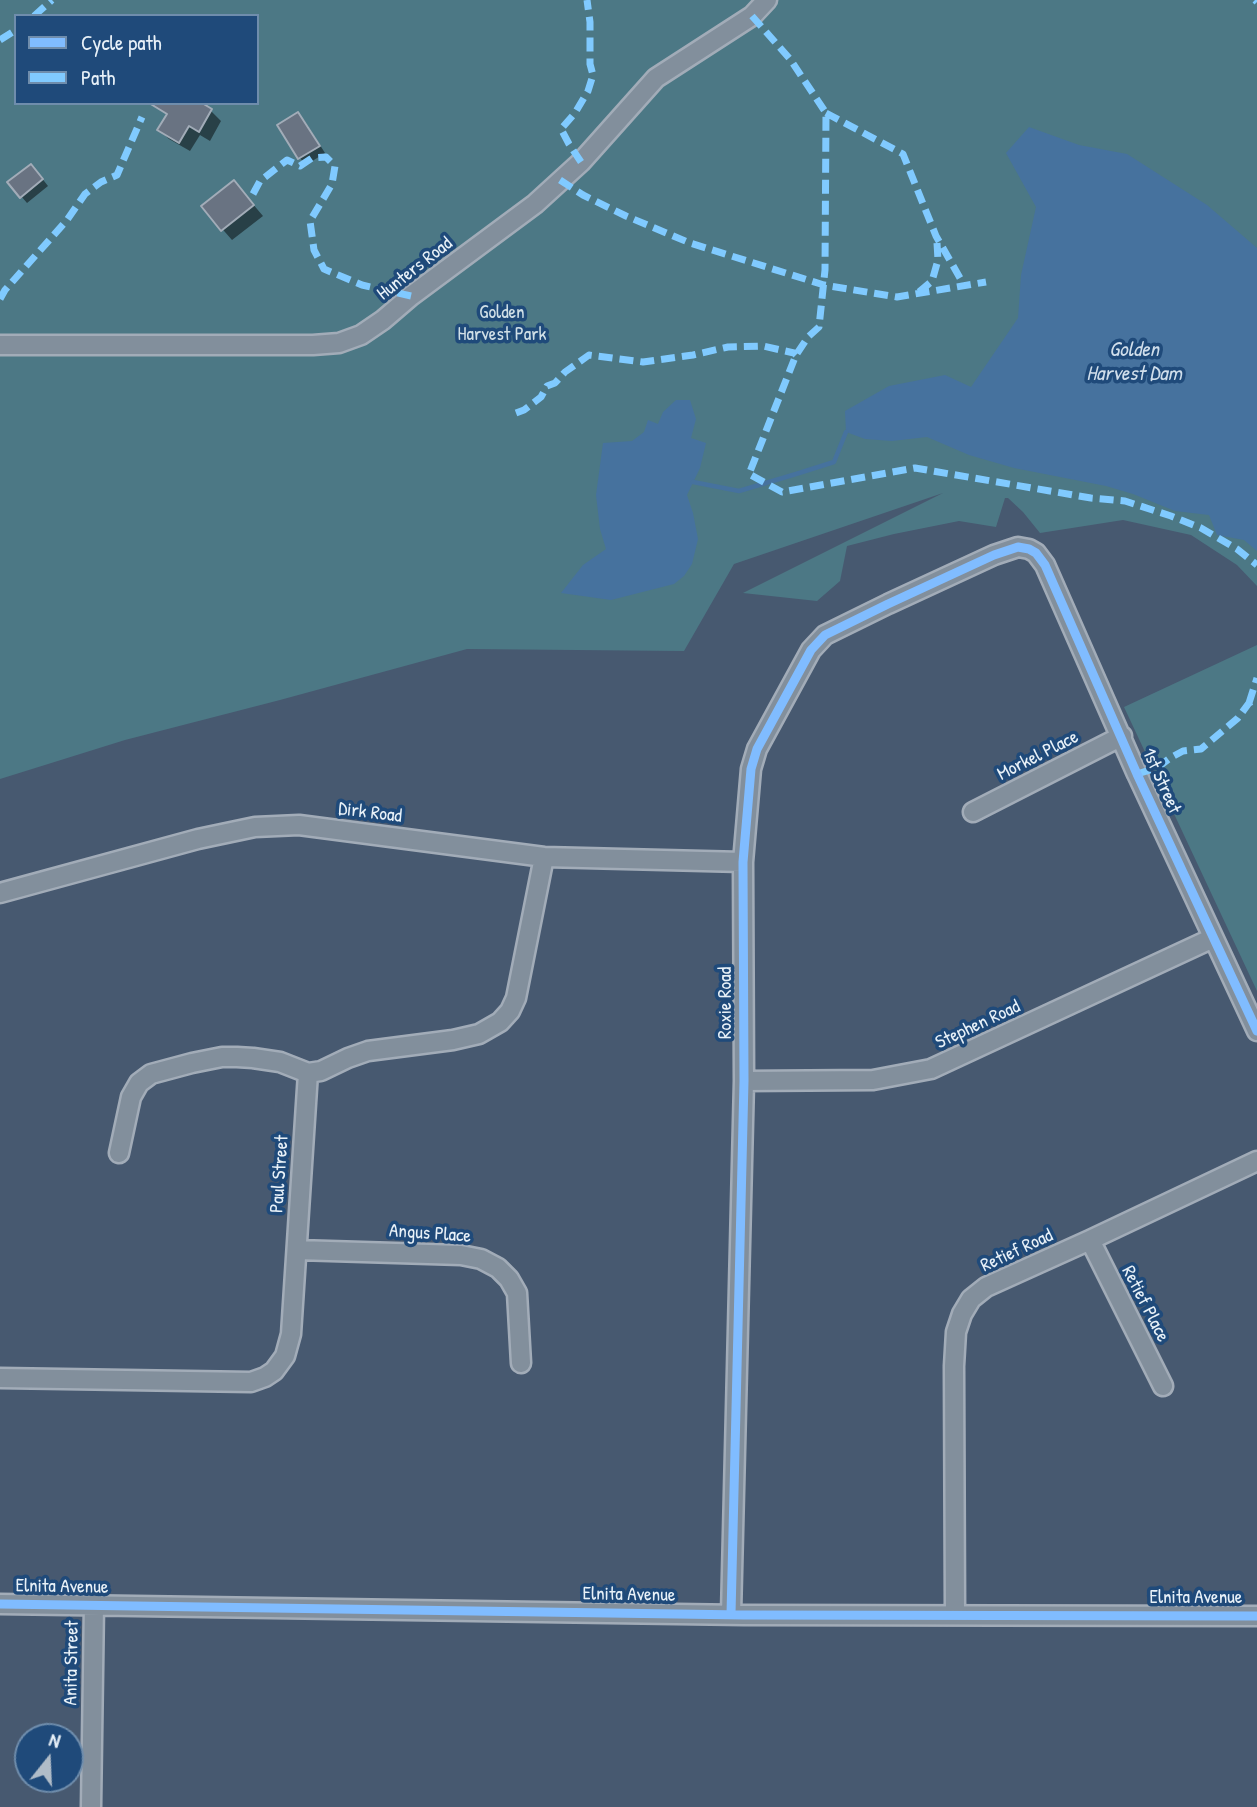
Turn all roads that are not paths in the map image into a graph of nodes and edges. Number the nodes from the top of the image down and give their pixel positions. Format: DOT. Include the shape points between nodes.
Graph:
graph roads {
  1 [pos="767,0"];
  2 [pos="0,345"];
  3 [pos="1029,549"];
  4 [pos="1122,736"];
  5 [pos="973,812"];
  6 [pos="544,857"];
  7 [pos="743,862"];
  8 [pos="0,894"];
  9 [pos="1213,938"];
  10 [pos="1257,1031"];
  11 [pos="308,1073"];
  12 [pos="744,1082"];
  13 [pos="119,1153"];
  14 [pos="1257,1161"];
  15 [pos="1090,1240"];
  16 [pos="297,1250"];
  17 [pos="521,1363"];
  18 [pos="0,1378"];
  19 [pos="1163,1386"];
  20 [pos="0,1604"];
  21 [pos="94,1604"];
  22 [pos="731,1614"];
  23 [pos="955,1615"];
  24 [pos="1257,1616"];
  25 [pos="91,1807"];
  1 -- 2 [label="street, Hunters Road" via="752,16 656,78 581,162 535,204 361,335 340,343 313,345"];
  3 -- 4 [label="street, 1st Street" via="1045,565"];
  3 -- 7 [label="street, Roxie Road" via="1018,547 994,555 825,635 810,650 757,749"];
  4 -- 5 [label="street, Morkel Place"];
  4 -- 9 [label="street, 1st Street"];
  6 -- 7 [label="street, Dirk Road"];
  6 -- 8 [label="street, Dirk Road" via="299,825 255,827"];
  6 -- 11 [label="street" via="516,998 500,1022 479,1034 368,1051"];
  7 -- 12 [label="street, Roxie Road"];
  9 -- 10 [label="street, 1st Street"];
  9 -- 12 [label="street, Stephen Road" via="931,1069 873,1080"];
  11 -- 13 [label="street" via="280,1062 222,1057 151,1074 131,1097"];
  11 -- 16 [label="street, Paul Street"];
  12 -- 22 [label="street, Roxie Road"];
  14 -- 15 [label="street, Retief Road"];
  15 -- 19 [label="street, Retief Place"];
  15 -- 23 [label="street, Retief Road" via="986,1287 962,1314 954,1366"];
  16 -- 17 [label="street, Angus Place" via="481,1259 498,1268 517,1293"];
  16 -- 18 [label="street, Paul Street" via="291,1334 285,1356 265,1377 226,1383"];
  20 -- 21 [label="street, Elnita Avenue"];
  21 -- 22 [label="street, Elnita Avenue"];
  21 -- 25 [label="street, Anita Street"];
  22 -- 23 [label="street, Elnita Avenue"];
  23 -- 24 [label="street, Elnita Avenue"];
}
